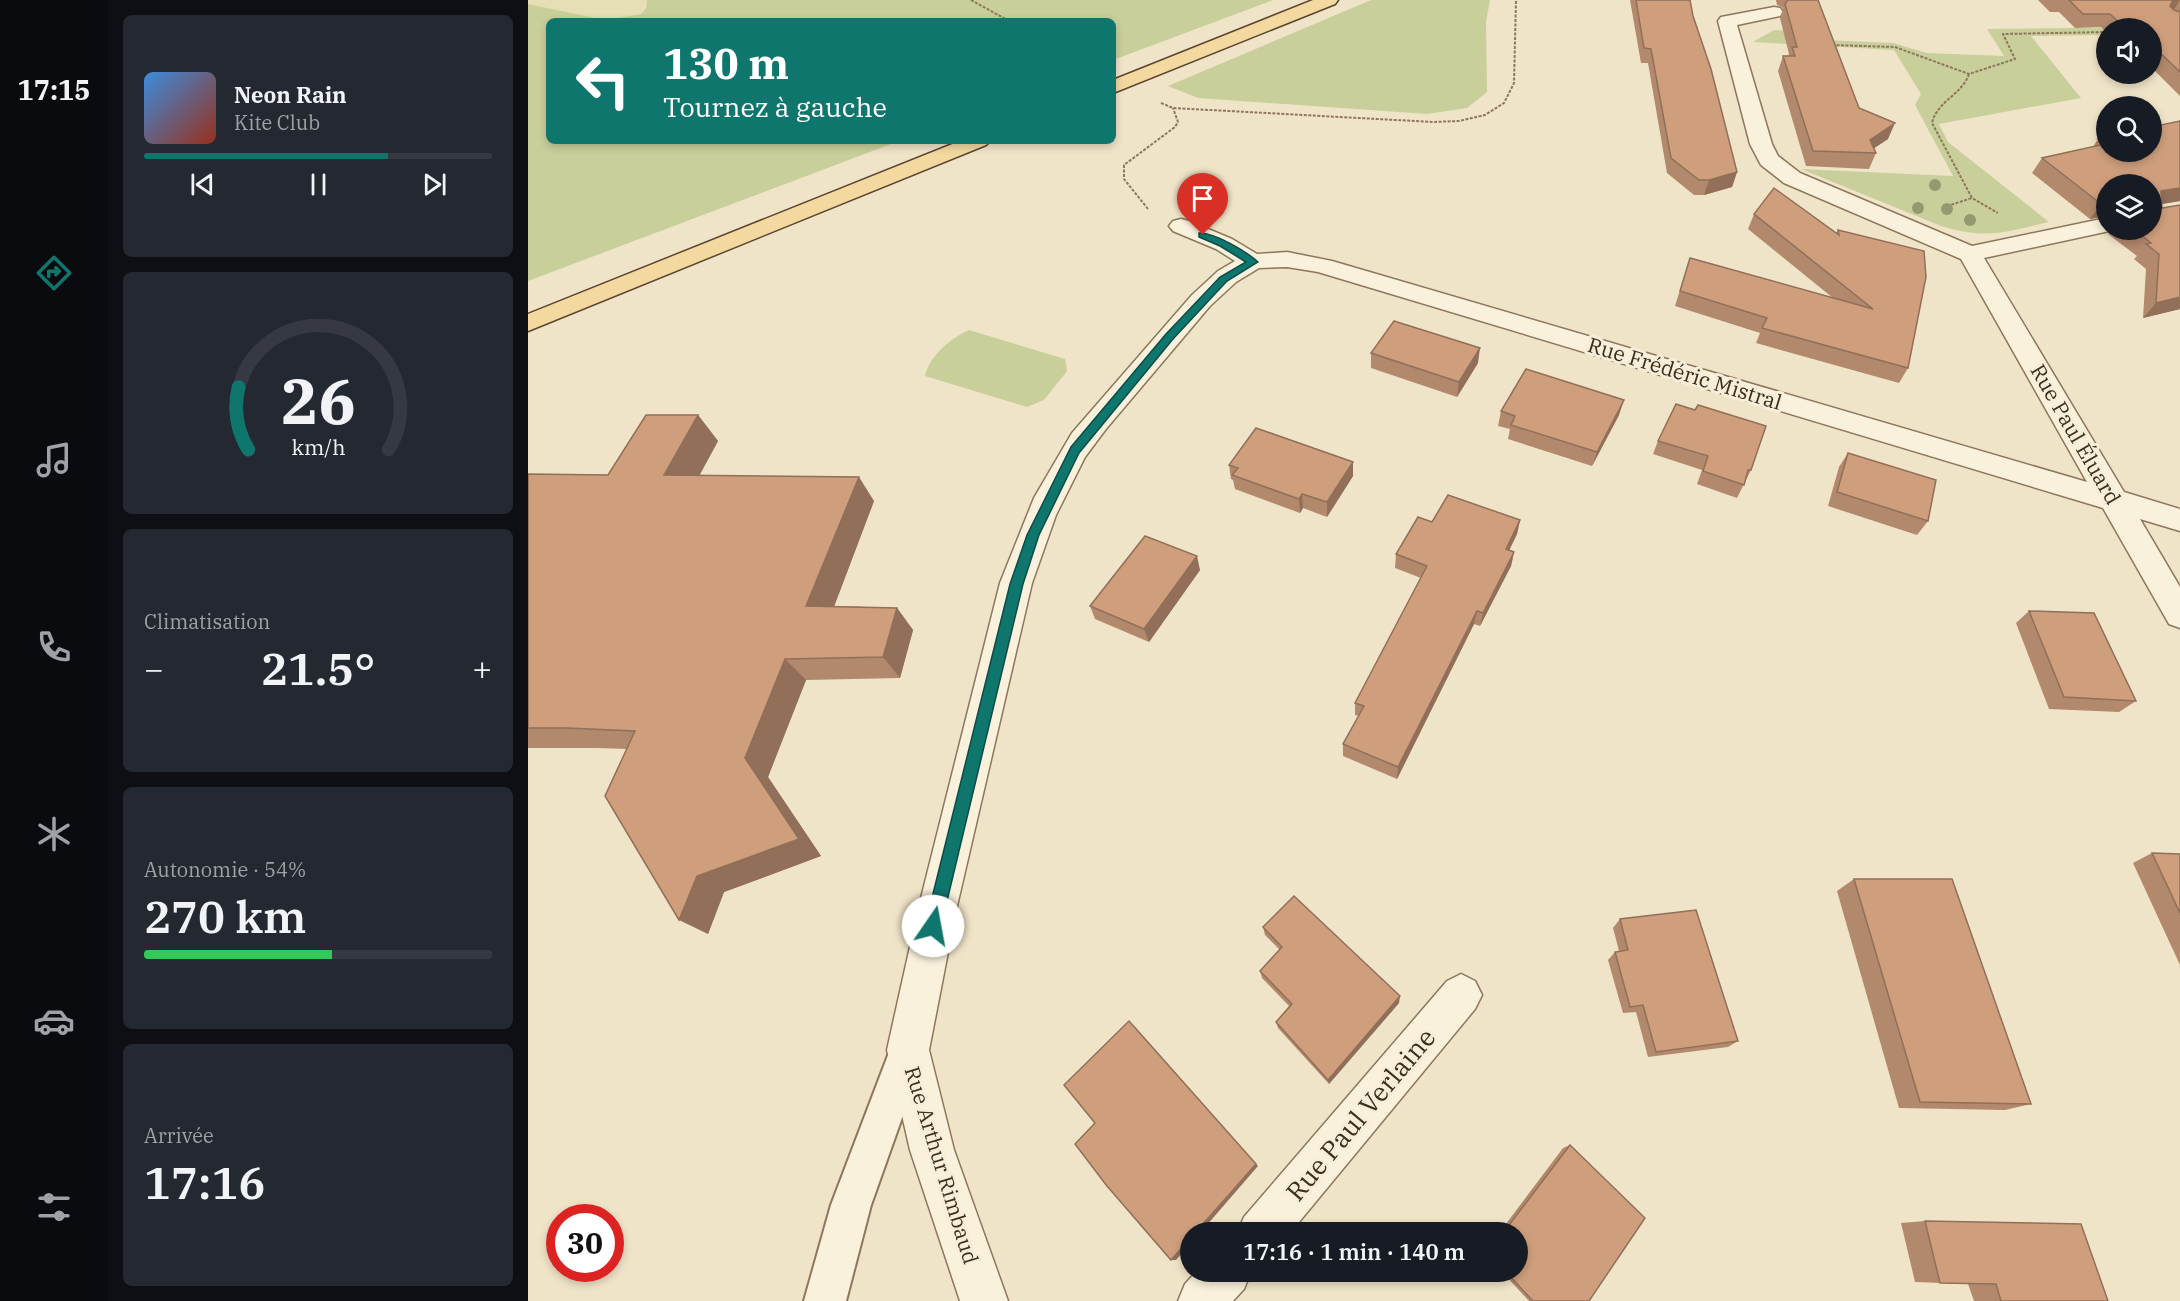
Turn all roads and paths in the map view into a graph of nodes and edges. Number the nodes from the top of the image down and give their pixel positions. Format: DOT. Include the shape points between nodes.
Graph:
graph roads {
  1 [pos="971,0"];
  2 [pos="1329,0"];
  3 [pos="1516,0"];
  4 [pos="1774,12"];
  5 [pos="1004,18"];
  6 [pos="2096,32"];
  7 [pos="1825,44"];
  8 [pos="1969,74"];
  9 [pos="1116,86"];
  10 [pos="1151,99"];
  11 [pos="1173,108"];
  12 [pos="972,144"];
  13 [pos="1181,226"];
  14 [pos="2096,227"];
  15 [pos="2041,239"];
  16 [pos="1970,254"];
  17 [pos="1253,262"];
  18 [pos="528,323"];
  19 [pos="2115,500"];
  20 [pos="2180,520"];
  21 [pos="2180,615"];
  22 [pos="1461,995"];
  23 [pos="908,1050"];
  24 [pos="1269,1222"];
  25 [pos="1218,1282"];
  26 [pos="825,1301"];
  27 [pos="984,1301"];
  28 [pos="1202,1301"];
  1 -- 5 [label="path"];
  2 -- 9 [label="main road"];
  3 -- 11 [label="path" via="1514,82 1506,103 1486,115 1445,122"];
  4 -- 16 [label="street" via="1728,21 1761,144 1769,160 1811,187"];
  6 -- 8 [label="path" via="2003,34 2014,59"];
  7 -- 8 [label="path" via="1895,47"];
  8 -- 15 [label="path" via="1968,83 1934,115 1934,128 1972,198"];
  10 -- 11 [label="path"];
  11 -- 13 [label="path" via="1178,122 1175,127 1130,158 1123,172 1124,179 1150,211"];
  12 -- 18 [label="main road"];
  13 -- 17 [label="street" via="1224,244"];
  14 -- 15 [label="street"];
  15 -- 16 [label="street"];
  16 -- 19 [label="street, Rue Paul Éluard"];
  17 -- 19 [label="street, Rue Frédéric Mistral" via="1289,259 1323,266"];
  17 -- 23 [label="street, Rue Arthur Rimbaud" via="1223,279 1082,441 1033,535 1016,584 943,883"];
  19 -- 20 [label="street, Rue Frédéric Mistral"];
  19 -- 21 [label="street, Rue Paul Éluard"];
  22 -- 24 [label="street, Rue Paul Verlaine"];
  23 -- 26 [label="lane" via="851,1205"];
  23 -- 27 [label="street, Rue Arthur Rimbaud" via="933,1150"];
  25 -- 28 [label="street"];
}
